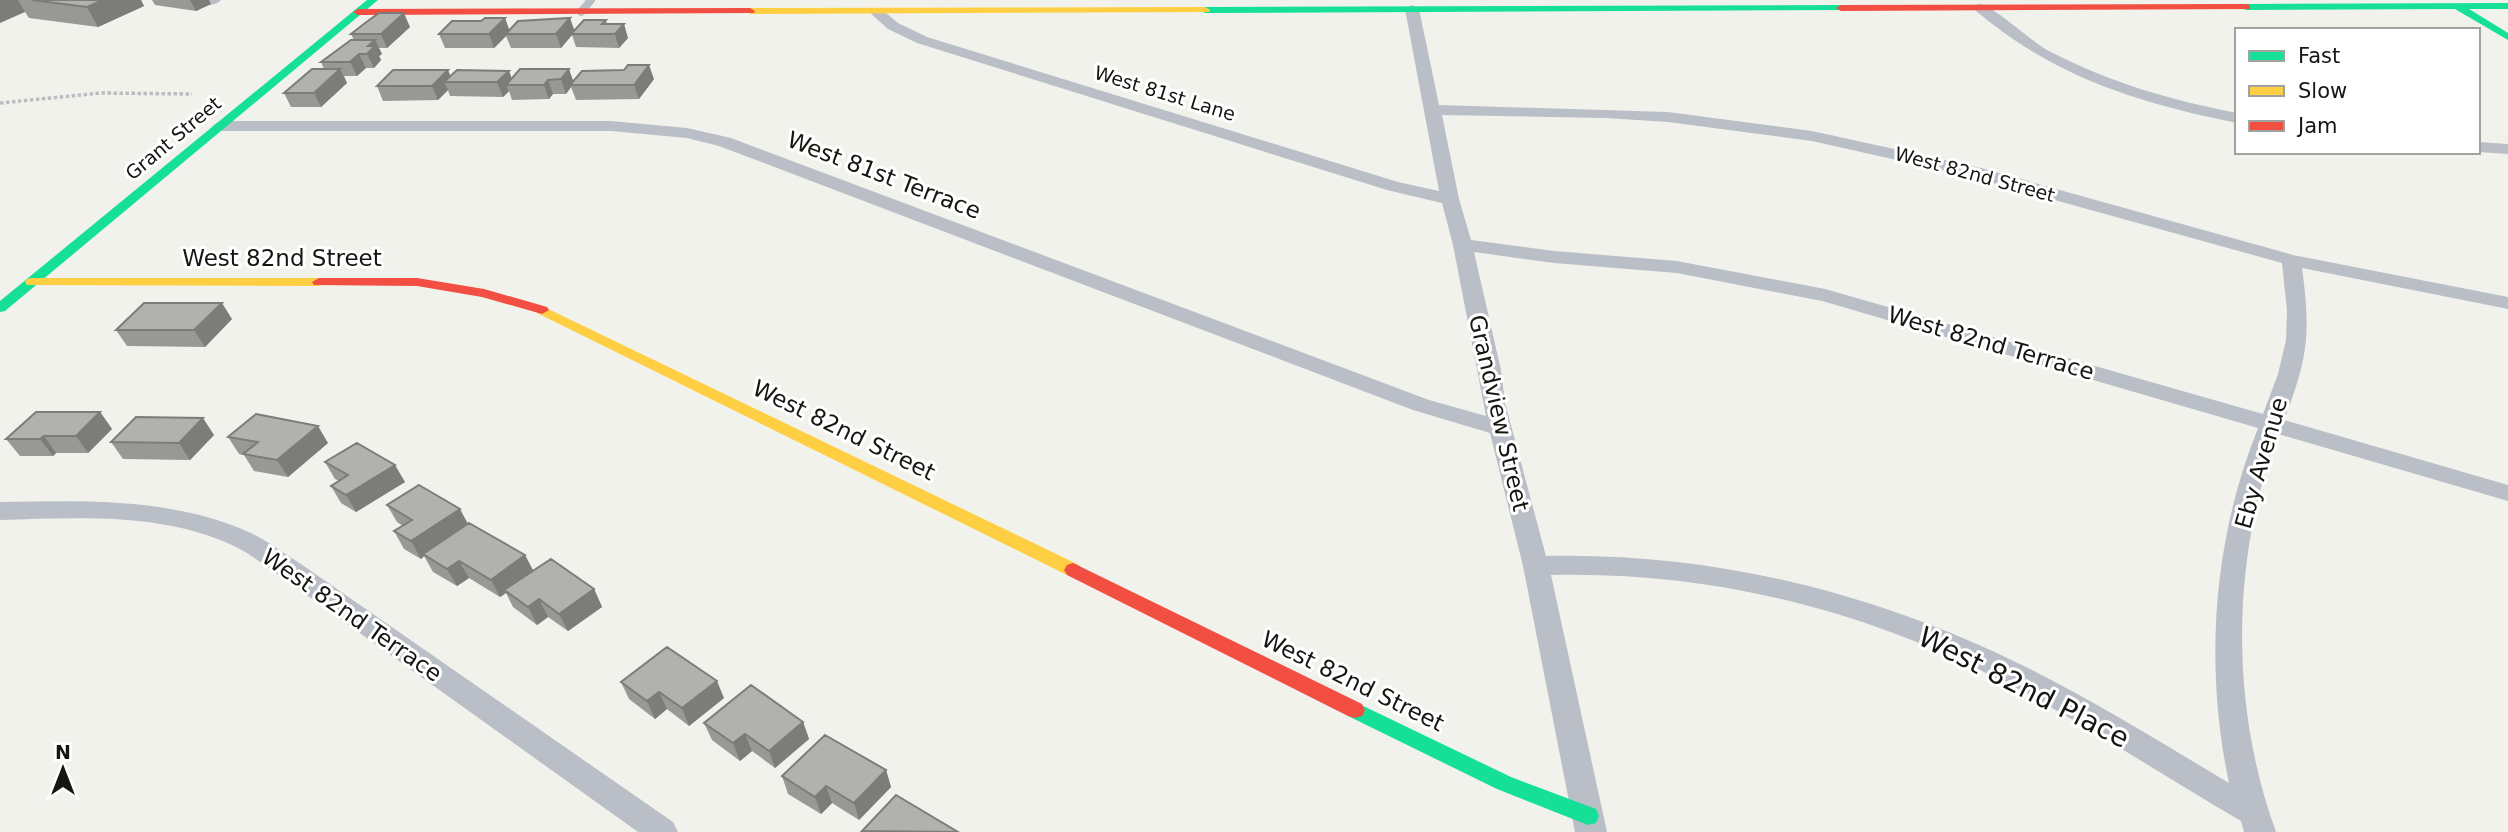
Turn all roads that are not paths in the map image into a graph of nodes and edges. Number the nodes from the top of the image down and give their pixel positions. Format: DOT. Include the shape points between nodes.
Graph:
graph roads {
  1 [pos="199,0"];
  2 [pos="214,0"];
  3 [pos="373,0"];
  4 [pos="2452,3"];
  5 [pos="1279,4"];
  6 [pos="1760,4"];
  7 [pos="1013,5"];
  8 [pos="586,6"];
  9 [pos="752,6"];
  10 [pos="2508,6"];
  11 [pos="1981,8"];
  12 [pos="1412,9"];
  13 [pos="875,10"];
  14 [pos="358,12"];
  15 [pos="2508,37"];
  16 [pos="1433,110"];
  17 [pos="2235,118"];
  18 [pos="220,126"];
  19 [pos="2480,146"];
  20 [pos="2508,149"];
  21 [pos="1450,199"];
  22 [pos="1464,245"];
  23 [pos="2291,260"];
  24 [pos="32,282"];
  25 [pos="2508,303"];
  26 [pos="0,308"];
  27 [pos="2270,424"];
  28 [pos="1500,428"];
  29 [pos="2508,493"];
  30 [pos="0,511"];
  31 [pos="1536,566"];
  32 [pos="2256,822"];
  33 [pos="1590,824"];
  34 [pos="662,832"];
  1 -- 2 [label="street"];
  3 -- 14 [label="street, Grant Street"];
  4 -- 10 [label="street"];
  4 -- 11 [label="street"];
  4 -- 15 [label="street"];
  5 -- 7 [label="street"];
  5 -- 12 [label="street"];
  6 -- 11 [label="street"];
  6 -- 12 [label="street"];
  7 -- 13 [label="street"];
  8 -- 9 [label="street"];
  8 -- 14 [label="street"];
  9 -- 13 [label="street"];
  11 -- 17 [label="street" via="2026,46 2090,77 2157,100"];
  12 -- 16 [label="street, Grandview Street"];
  13 -- 21 [label="street, West 81st Lane" via="893,26 922,40 1393,186"];
  14 -- 18 [label="street, Grant Street"];
  16 -- 21 [label="street, Grandview Street"];
  16 -- 23 [label="street, West 82nd Street" via="1630,115 1812,136 1975,172"];
  18 -- 24 [label="street, Grant Street"];
  18 -- 28 [label="street, West 81st Terrace" via="611,126 687,133 725,142 1421,405"];
  19 -- 20 [label="street"];
  21 -- 22 [label="street, Grandview Street"];
  22 -- 27 [label="street, West 82nd Terrace" via="1677,267 1825,295"];
  22 -- 28 [label="street, Grandview Street"];
  23 -- 25 [label="street, West 82nd Street"];
  23 -- 27 [label="street, Eby Avenue" via="2298,338"];
  24 -- 26 [label="street, Grant Street"];
  24 -- 33 [label="street, West 82nd Street" via="417,282 509,297 549,312"];
  27 -- 29 [label="street, West 82nd Terrace"];
  27 -- 32 [label="street, Eby Avenue" via="2236,547 2229,618 2238,759"];
  28 -- 31 [label="street, Grandview Street"];
  30 -- 34 [label="street, West 82nd Terrace" via="117,512 181,519 243,540"];
  31 -- 32 [label="street, West 82nd Place" via="1633,566 1694,572 1772,586 1888,619 2055,696"];
  31 -- 33 [label="street, Grandview Street"];
}
